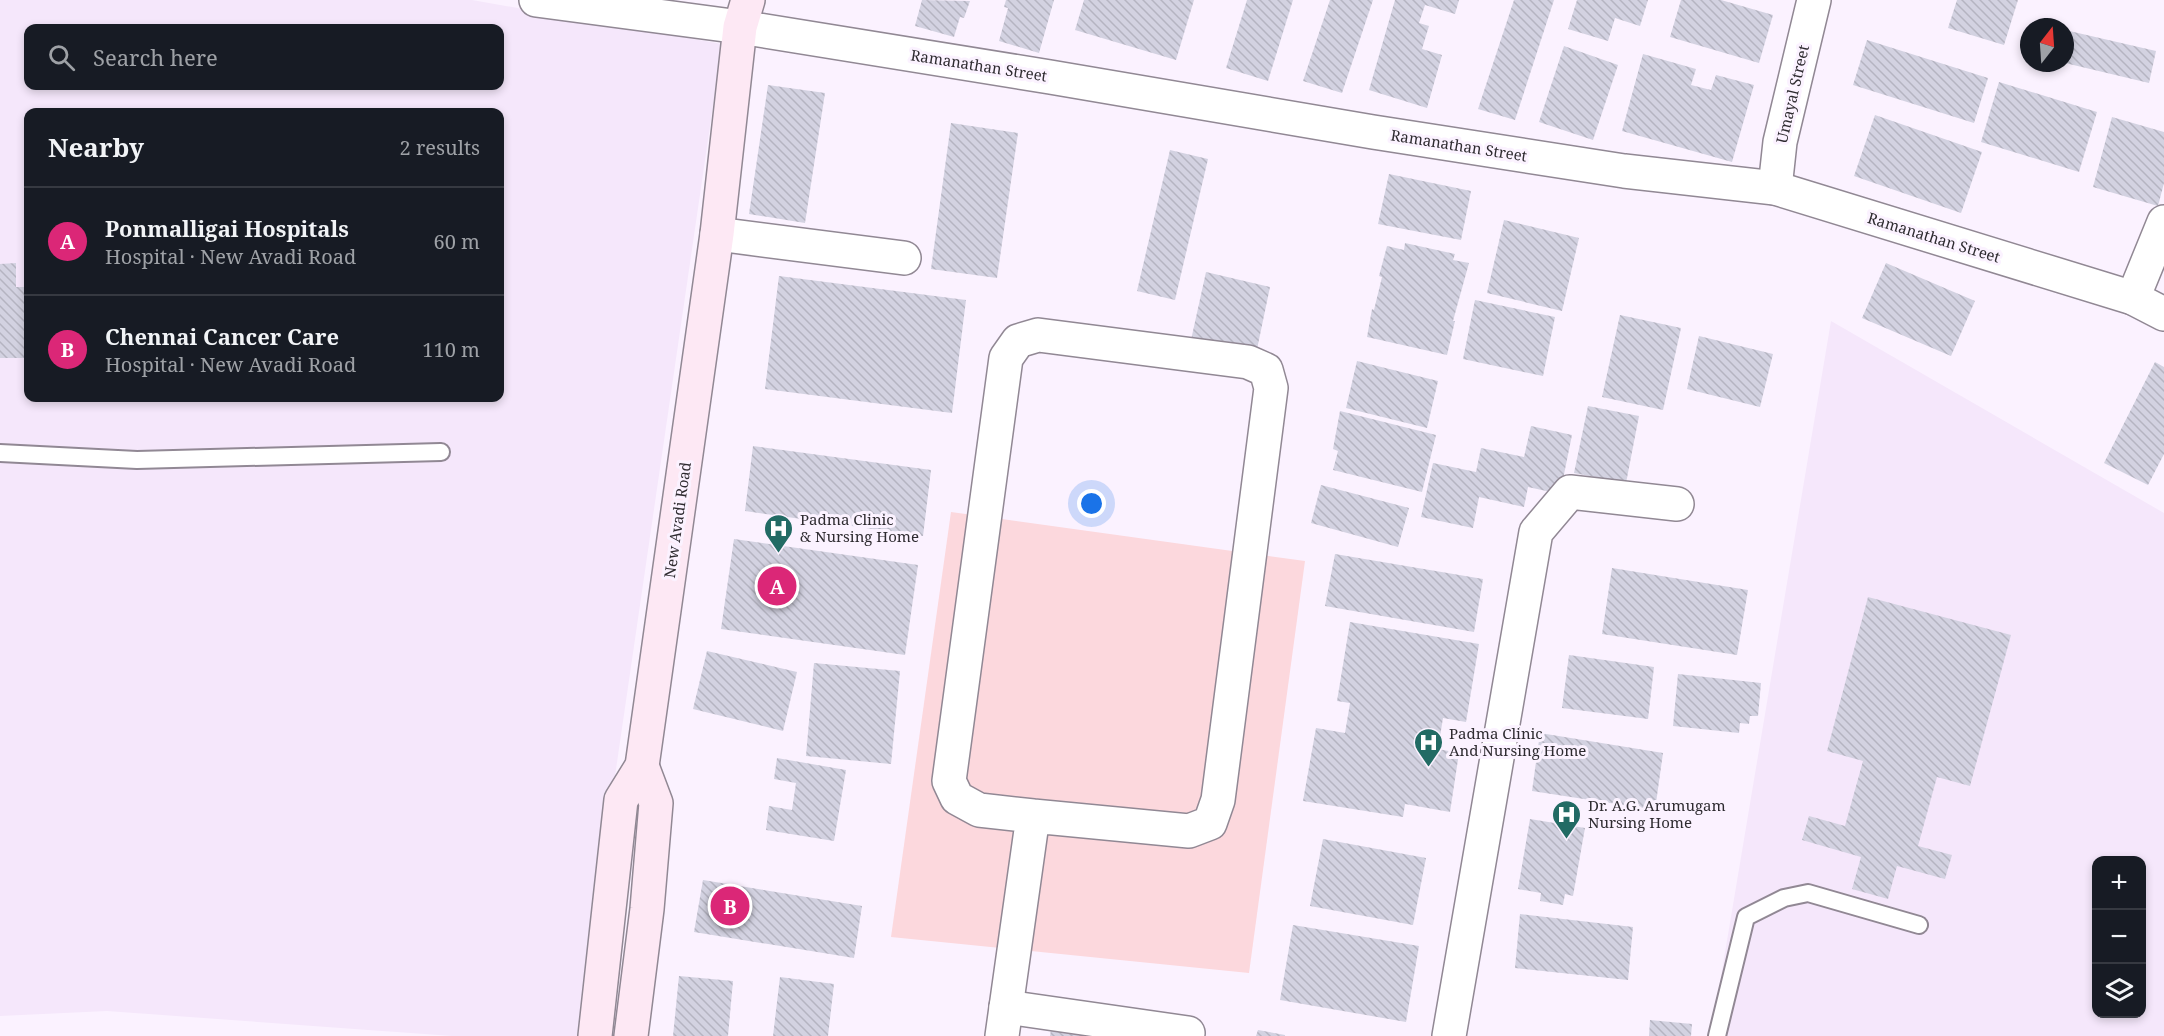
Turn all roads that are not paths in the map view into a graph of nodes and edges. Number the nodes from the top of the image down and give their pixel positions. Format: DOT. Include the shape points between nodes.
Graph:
graph roads {
  1 [pos="540,0"];
  2 [pos="1814,0"];
  3 [pos="744,14"];
  4 [pos="1774,188"];
  5 [pos="2164,222"];
  6 [pos="717,234"];
  7 [pos="904,258"];
  8 [pos="2133,298"];
  9 [pos="2164,314"];
  10 [pos="441,452"];
  11 [pos="0,453"];
  12 [pos="1677,504"];
  13 [pos="642,766"];
  14 [pos="1034,816"];
  15 [pos="1919,925"];
  16 [pos="1004,1021"];
  17 [pos="1188,1033"];
  18 [pos="595,1036"];
  19 [pos="632,1036"];
  20 [pos="1449,1036"];
  21 [pos="1718,1036"];
  1 -- 3 [label="street, Ramanathan Street"];
  2 -- 4 [label="street, Umayal Street" via="1780,142"];
  3 -- 4 [label="street, Ramanathan Street" via="1050,76 1396,136 1623,171"];
  3 -- 6 [label="main road, New Avadi Road"];
  4 -- 8 [label="street, Ramanathan Street"];
  5 -- 8 [label="street"];
  6 -- 7 [label="street"];
  6 -- 13 [label="main road, New Avadi Road"];
  8 -- 9 [label="street, Ramanathan Street"];
  10 -- 11 [label="lane" via="137,460"];
  12 -- 20 [label="street" via="1570,492 1536,532"];
  13 -- 18 [label="main road, New Avadi Road" via="621,800"];
  13 -- 19 [label="main road" via="656,803"];
  14 -- 14 [label="street" via="1189,831 1210,823 1218,801 1271,388 1266,370 1248,362 1038,335 1018,341 1006,358 949,781 957,798 979,810"];
  14 -- 16 [label="street"];
  15 -- 21 [label="lane" via="1808,893 1784,898 1746,917"];
  16 -- 17 [label="street"];
}
